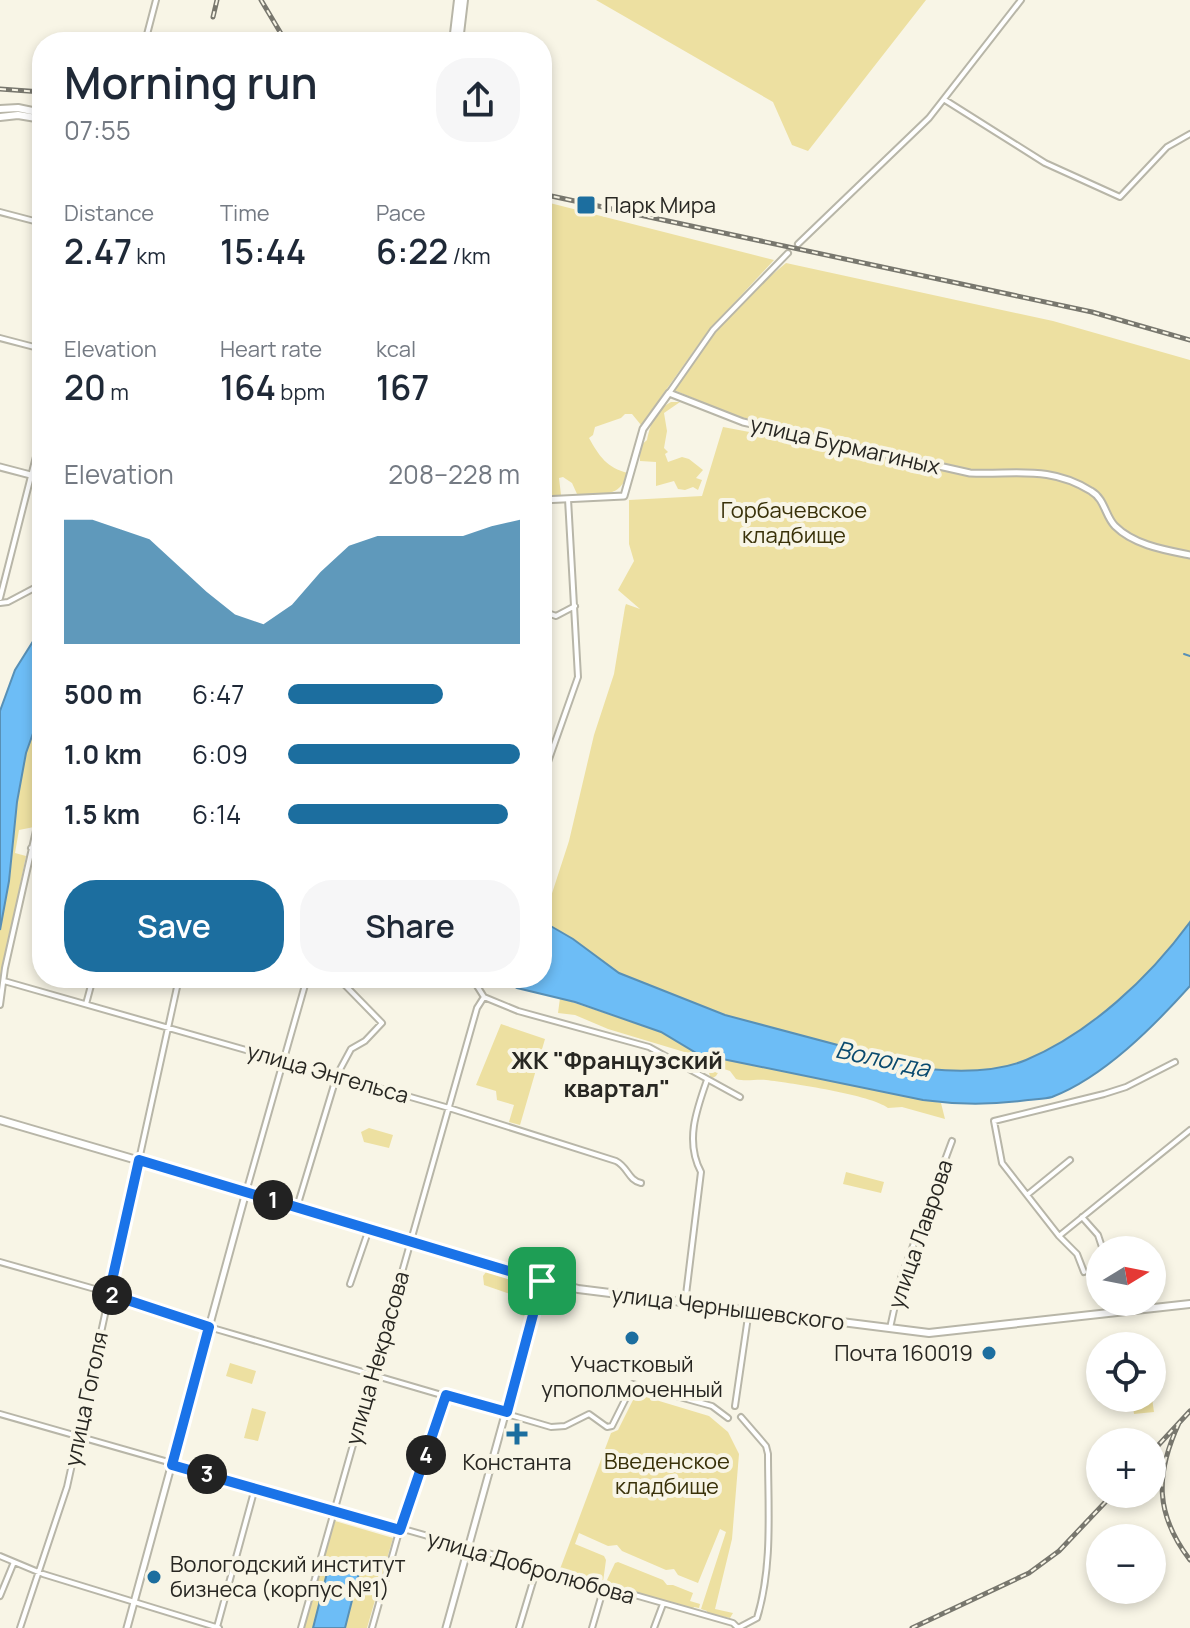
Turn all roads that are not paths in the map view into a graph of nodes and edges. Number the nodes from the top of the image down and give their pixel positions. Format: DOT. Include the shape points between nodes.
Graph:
graph roads {
  1 [pos="156,0"];
  2 [pos="461,0"];
  3 [pos="1021,0"];
  4 [pos="148,32"];
  5 [pos="457,32"];
  6 [pos="945,100"];
  7 [pos="0,109"];
  8 [pos="32,113"];
  9 [pos="32,116"];
  10 [pos="0,117"];
  11 [pos="1190,134"];
  12 [pos="0,212"];
  13 [pos="32,220"];
  14 [pos="798,244"];
  15 [pos="788,253"];
  16 [pos="0,338"];
  17 [pos="32,346"];
  18 [pos="669,393"];
  19 [pos="0,467"];
  20 [pos="32,471"];
  21 [pos="31,475"];
  22 [pos="568,499"];
  23 [pos="552,500"];
  24 [pos="1190,555"];
  25 [pos="0,567"];
  26 [pos="7,569"];
  27 [pos="32,588"];
  28 [pos="0,600"];
  29 [pos="575,606"];
  30 [pos="552,615"];
  31 [pos="552,751"];
  32 [pos="32,844"];
  33 [pos="31,848"];
  34 [pos="4,981"];
  35 [pos="90,988"];
  36 [pos="177,988"];
  37 [pos="304,988"];
  38 [pos="348,988"];
  39 [pos="478,988"];
  40 [pos="484,997"];
  41 [pos="86,1004"];
  42 [pos="0,1005"];
  43 [pos="168,1026"];
  44 [pos="283,1060"];
  45 [pos="1175,1062"];
  46 [pos="337,1075"];
  47 [pos="707,1080"];
  48 [pos="740,1097"];
  49 [pos="449,1108"];
  50 [pos="0,1120"];
  51 [pos="1190,1130"];
  52 [pos="952,1141"];
  53 [pos="139,1160"];
  54 [pos="1070,1160"];
  55 [pos="641,1183"];
  56 [pos="246,1192"];
  57 [pos="1027,1195"];
  58 [pos="297,1207"];
  59 [pos="1082,1217"];
  60 [pos="369,1229"];
  61 [pos="1059,1236"];
  62 [pos="1098,1236"];
  63 [pos="410,1241"];
  64 [pos="0,1262"];
  65 [pos="1084,1272"];
  66 [pos="542,1281"];
  67 [pos="350,1284"];
  68 [pos="109,1294"];
  69 [pos="685,1303"];
  70 [pos="1190,1304"];
  71 [pos="1166,1307"];
  72 [pos="749,1310"];
  73 [pos="1093,1316"];
  74 [pos="209,1327"];
  75 [pos="890,1328"];
  76 [pos="373,1374"];
  77 [pos="446,1395"];
  78 [pos="735,1406"];
  79 [pos="507,1412"];
  80 [pos="0,1414"];
  81 [pos="741,1417"];
  82 [pos="728,1418"];
  83 [pos="78,1437"];
  84 [pos="172,1465"];
  85 [pos="255,1488"];
  86 [pos="334,1511"];
  87 [pos="400,1530"];
  88 [pos="468,1548"];
  89 [pos="0,1556"];
  90 [pos="14,1562"];
  91 [pos="537,1568"];
  92 [pos="40,1572"];
  93 [pos="604,1587"];
  94 [pos="0,1596"];
  95 [pos="134,1603"];
  96 [pos="663,1604"];
  97 [pos="20,1628"];
  98 [pos="127,1628"];
  99 [pos="218,1628"];
  100 [pos="301,1628"];
  101 [pos="372,1628"];
  102 [pos="446,1628"];
  103 [pos="519,1628"];
  104 [pos="592,1628"];
  105 [pos="654,1628"];
  106 [pos="738,1628"];
  1 -- 4 [label="street"];
  2 -- 5 [label="main road"];
  3 -- 6 [label="street"];
  6 -- 11 [label="street" via="1045,163 1120,197 1167,147"];
  6 -- 14 [label="street"];
  7 -- 8 [label="main road"];
  9 -- 10 [label="main road"];
  12 -- 13 [label="street"];
  15 -- 18 [label="street" via="713,330"];
  16 -- 17 [label="street"];
  18 -- 22 [label="street" via="643,429 624,496"];
  18 -- 24 [label="street, улица Бурмагиных" via="743,422 970,473 1051,474 1093,491 1113,525 1129,537"];
  19 -- 21 [label="street"];
  20 -- 21 [label="street"];
  21 -- 26 [label="street"];
  22 -- 23 [label="street"];
  22 -- 29 [label="street"];
  25 -- 26 [label="street"];
  26 -- 28 [label="street"];
  27 -- 28 [label="street"];
  29 -- 30 [label="street"];
  29 -- 31 [label="street" via="578,677"];
  32 -- 33 [label="street"];
  33 -- 34 [label="street"];
  34 -- 41 [label="street, улица Энгельса"];
  34 -- 42 [label="street"];
  35 -- 41 [label="street"];
  36 -- 43 [label="street, улица Гоголя"];
  37 -- 44 [label="street"];
  38 -- 46 [label="street" via="382,1023 351,1049"];
  39 -- 40 [label="street"];
  40 -- 47 [label="street" via="649,1047"];
  40 -- 49 [label="street, улица Некрасова"];
  41 -- 43 [label="street, улица Энгельса"];
  43 -- 44 [label="street, улица Энгельса"];
  43 -- 53 [label="street, улица Гоголя"];
  44 -- 46 [label="street, улица Энгельса"];
  44 -- 56 [label="street"];
  45 -- 57 [label="street" via="1126,1087 994,1121 1002,1163"];
  46 -- 49 [label="street, улица Энгельса"];
  46 -- 58 [label="street"];
  47 -- 48 [label="street"];
  47 -- 69 [label="street" via="692,1139 701,1172"];
  49 -- 55 [label="street, улица Энгельса" via="616,1161"];
  49 -- 63 [label="street, улица Некрасова"];
  50 -- 53 [label="main road, улица Чернышевского"];
  51 -- 59 [label="street"];
  52 -- 75 [label="street, улица Лаврова" via="901,1278"];
  53 -- 56 [label="main road, улица Чернышевского"];
  53 -- 68 [label="street, улица Гоголя"];
  54 -- 57 [label="street"];
  56 -- 58 [label="main road, улица Чернышевского"];
  56 -- 74 [label="street"];
  57 -- 61 [label="street"];
  58 -- 60 [label="main road, улица Чернышевского"];
  59 -- 61 [label="street"];
  59 -- 62 [label="street"];
  60 -- 63 [label="main road, улица Чернышевского"];
  60 -- 67 [label="street"];
  61 -- 65 [label="street" via="1077,1254"];
  63 -- 66 [label="main road, улица Чернышевского"];
  63 -- 76 [label="street, улица Некрасова"];
  64 -- 68 [label="street"];
  66 -- 69 [label="main road, улица Чернышевского"];
  66 -- 79 [label="street"];
  68 -- 74 [label="street"];
  68 -- 83 [label="street, улица Гоголя"];
  69 -- 72 [label="main road, улица Чернышевского"];
  70 -- 71 [label="main road, улица Чернышевского"];
  72 -- 75 [label="main road, улица Чернышевского"];
  72 -- 78 [label="street"];
  73 -- 75 [label="main road, улица Чернышевского" via="943,1333"];
  74 -- 76 [label="street"];
  74 -- 84 [label="street"];
  76 -- 77 [label="street"];
  76 -- 86 [label="street, улица Некрасова"];
  77 -- 79 [label="street"];
  77 -- 87 [label="street"];
  79 -- 82 [label="street" via="556,1427 589,1414 610,1427 633,1384 712,1406"];
  79 -- 88 [label="street"];
  80 -- 83 [label="street, улица Добролюбова"];
  81 -- 106 [label="street" via="768,1454 768,1545 757,1618"];
  83 -- 84 [label="street, улица Добролюбова"];
  83 -- 92 [label="street, улица Гоголя"];
  84 -- 85 [label="street, улица Добролюбова"];
  84 -- 95 [label="street"];
  85 -- 86 [label="street, улица Добролюбова"];
  85 -- 99 [label="street"];
  86 -- 87 [label="street, улица Добролюбова"];
  86 -- 100 [label="street, улица Некрасова"];
  87 -- 88 [label="street, улица Добролюбова"];
  87 -- 101 [label="street"];
  88 -- 91 [label="street, улица Добролюбова"];
  88 -- 102 [label="street"];
  89 -- 90 [label="street"];
  90 -- 92 [label="street"];
  90 -- 94 [label="street"];
  91 -- 93 [label="street, улица Добролюбова"];
  91 -- 103 [label="street"];
  92 -- 95 [label="street"];
  92 -- 97 [label="street, улица Гоголя"];
  93 -- 96 [label="street, улица Добролюбова"];
  93 -- 104 [label="street"];
  95 -- 98 [label="street"];
  95 -- 99 [label="street"];
  96 -- 105 [label="street"];
  96 -- 106 [label="street, улица Добролюбова"];
}
